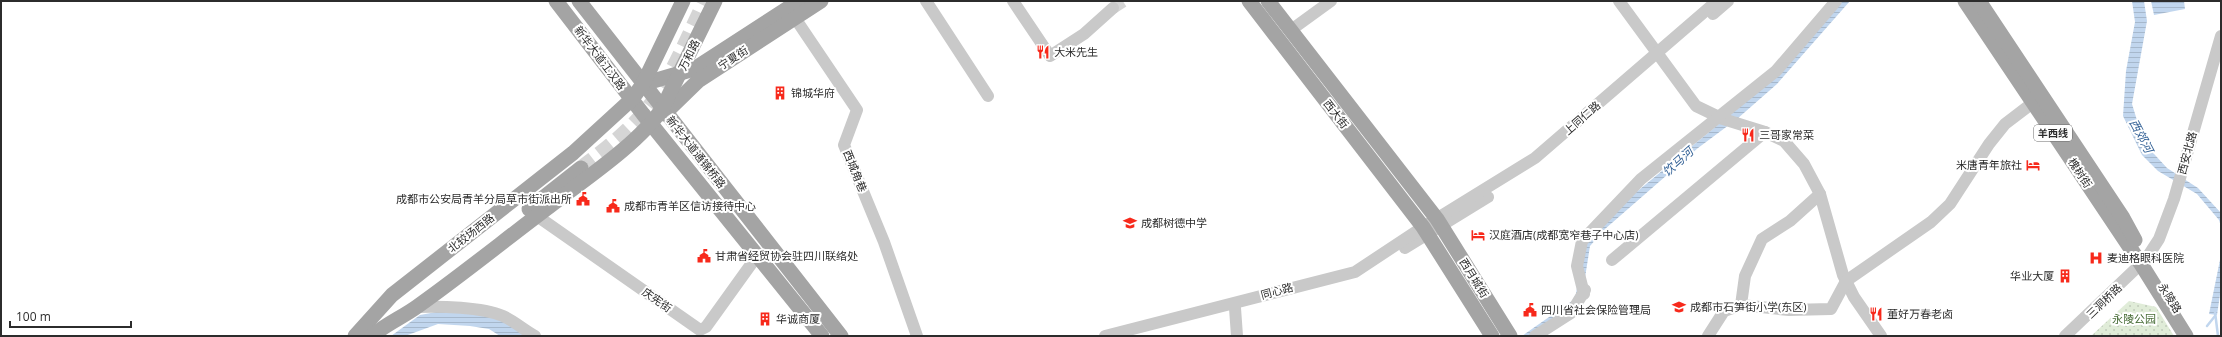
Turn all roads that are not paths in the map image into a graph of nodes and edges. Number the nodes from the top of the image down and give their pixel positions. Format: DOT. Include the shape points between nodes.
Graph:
graph roads {
  1 [pos="556,1"];
  2 [pos="579,1"];
  3 [pos="683,1"];
  4 [pos="715,1"];
  5 [pos="799,1"];
  6 [pos="821,1"];
  7 [pos="926,1"];
  8 [pos="1014,1"];
  9 [pos="1248,1"];
  10 [pos="1268,1"];
  11 [pos="1331,1"];
  12 [pos="1619,1"];
  13 [pos="1717,1"];
  14 [pos="1728,1"];
  15 [pos="1836,1"];
  16 [pos="1965,1"];
  17 [pos="1979,1"];
  18 [pos="1113,8"];
  19 [pos="795,18"];
  20 [pos="1291,30"];
  21 [pos="2220,44"];
  22 [pos="1660,56"];
  23 [pos="679,75"];
  24 [pos="643,84"];
  25 [pos="988,96"];
  26 [pos="632,99"];
  27 [pos="2037,99"];
  28 [pos="661,108"];
  29 [pos="1721,118"];
  30 [pos="647,119"];
  31 [pos="1765,132"];
  32 [pos="579,165"];
  33 [pos="1820,194"];
  34 [pos="537,216"];
  35 [pos="1439,223"];
  36 [pos="1426,231"];
  37 [pos="757,256"];
  38 [pos="1612,260"];
  39 [pos="2144,262"];
  40 [pos="1846,281"];
  41 [pos="1741,305"];
  42 [pos="417,307"];
  43 [pos="1235,308"];
  44 [pos="374,329"];
  45 [pos="355,336"];
  46 [pos="535,336"];
  47 [pos="822,336"];
  48 [pos="841,336"];
  49 [pos="916,336"];
  50 [pos="1105,336"];
  51 [pos="1125,336"];
  52 [pos="1237,336"];
  53 [pos="1492,336"];
  54 [pos="1510,336"];
  55 [pos="1535,336"];
  56 [pos="1708,336"];
  57 [pos="1881,336"];
  58 [pos="2065,336"];
  59 [pos="2186,336"];
  60 [pos="2195,336"];
  1 -- 26 [label="main road, 新华大道江汉路"];
  2 -- 24 [label="main road, 新华大道江汉路"];
  3 -- 24 [label="main road"];
  4 -- 23 [label="main road, 万和路"];
  5 -- 23 [label="main road, 宁夏街" via="694,70"];
  6 -- 19 [label="main road, 宁夏街"];
  7 -- 25 [label="street"];
  8 -- 18 [label="street" via="1050,56 1084,34"];
  9 -- 36 [label="main road, 西大街"];
  10 -- 20 [label="main road, 西大街"];
  11 -- 20 [label="street"];
  12 -- 22 [label="street"];
  13 -- 22 [label="street, 上同仁路"];
  14 -- 22 [label="street"];
  15 -- 29 [label="street" via="1776,71"];
  16 -- 27 [label="main road, 槐树街 / 羊西线"];
  17 -- 27 [label="main road, 槐树街 / 羊西线"];
  19 -- 28 [label="main road, 宁夏街"];
  19 -- 49 [label="street, 西城角巷" via="857,110 844,145 884,242"];
  20 -- 35 [label="main road, 西大街"];
  21 -- 39 [label="street, 西安北路" via="2174,199 2159,239"];
  22 -- 29 [label="street" via="1696,106"];
  22 -- 35 [label="street, 上同仁路" via="1536,158"];
  23 -- 24 [label="main road, 宁夏街"];
  23 -- 28 [label="main road, 万和路"];
  24 -- 26 [label="main road, 北较场西路"];
  24 -- 28 [label="main road, 新华大道江汉路"];
  26 -- 30 [label="main road, 新华大道江汉路"];
  26 -- 32 [label="main road, 北较场西路"];
  27 -- 39 [label="main road, 槐树街 / 羊西线"];
  27 -- 40 [label="street" via="2005,124 1950,204 1931,222"];
  28 -- 30 [label="main road, 宁夏街"];
  28 -- 48 [label="main road, 新华大道通锦桥路"];
  29 -- 31 [label="street"];
  29 -- 55 [label="street" via="1641,179 1582,241 1576,266 1584,291 1571,313"];
  30 -- 32 [label="main road, 北较场西路"];
  30 -- 37 [label="main road, 新华大道通锦桥路"];
  31 -- 33 [label="street" via="1789,146 1804,164"];
  31 -- 38 [label="street"];
  32 -- 34 [label="main road, 北较场西路"];
  32 -- 44 [label="main road, 北较场西路" via="392,294"];
  33 -- 40 [label="street"];
  33 -- 41 [label="street" via="1790,221 1762,239 1746,276"];
  34 -- 37 [label="street, 庆宪街" via="700,330 706,327"];
  34 -- 42 [label="main road, 北较场西路"];
  35 -- 36 [label="street, 同心路"];
  35 -- 54 [label="main road, 西月城街"];
  36 -- 43 [label="street" via="1353,278"];
  36 -- 50 [label="street, 同心路" via="1355,272"];
  36 -- 53 [label="main road, 西月城街"];
  37 -- 47 [label="main road, 新华大道通锦桥路"];
  39 -- 58 [label="street, 三洞桥路"];
  39 -- 59 [label="main road, 永陵路"];
  39 -- 60 [label="main road, 永陵路"];
  40 -- 41 [label="street" via="1832,309 1788,310"];
  40 -- 57 [label="street"];
  41 -- 56 [label="street" via="1724,310"];
  42 -- 44 [label="main road, 北较场西路"];
  42 -- 46 [label="street" via="467,309 502,316"];
  43 -- 51 [label="street"];
  43 -- 52 [label="street"];
  44 -- 45 [label="main road, 北较场西路"];
}
